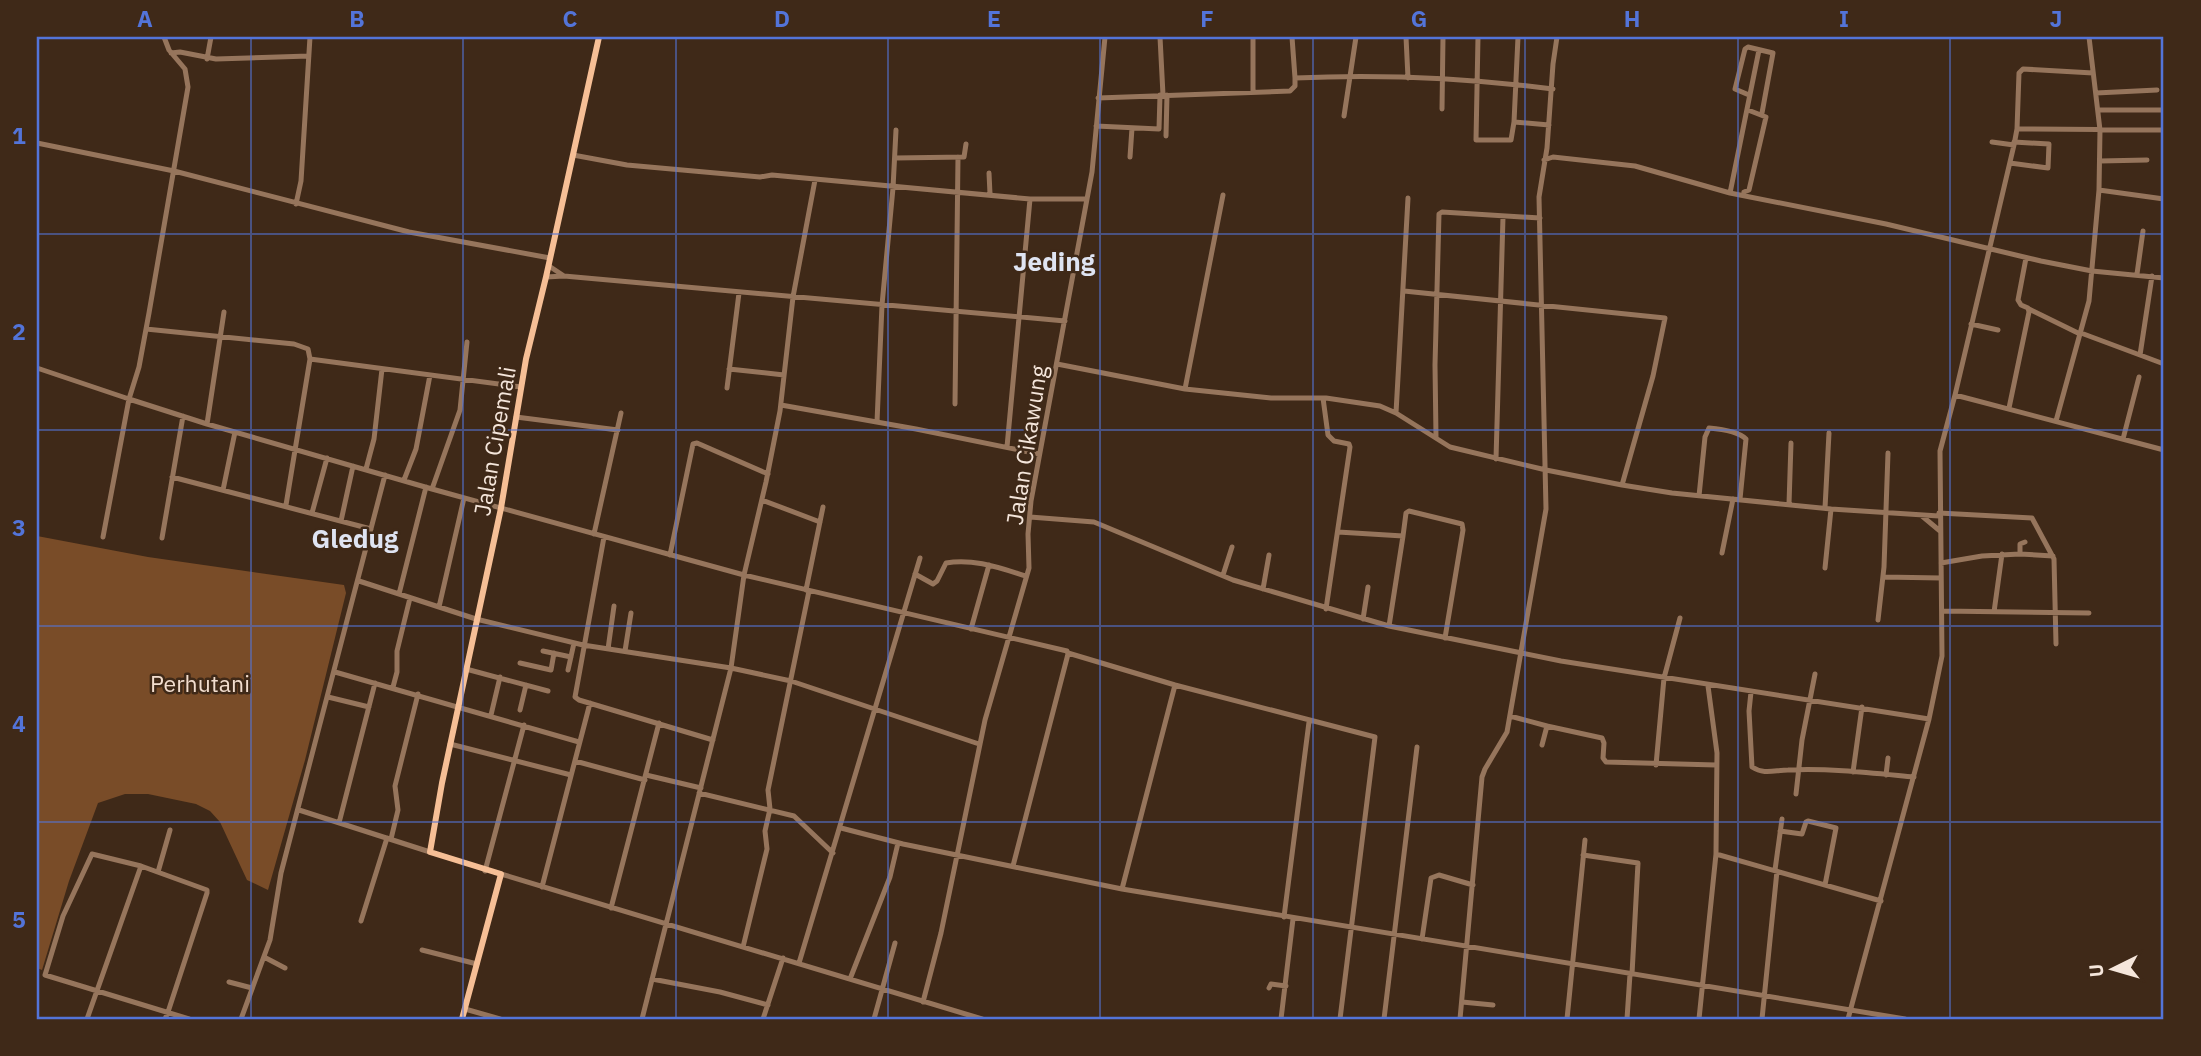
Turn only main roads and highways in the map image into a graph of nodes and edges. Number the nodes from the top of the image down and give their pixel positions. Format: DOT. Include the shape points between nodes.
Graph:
graph roads {
  1 [pos="599,37"];
  2 [pos="462,1019"];
  1 -- 2 [label="main road, Jalan Cipemali" via="526,359 501,509 429,852 501,874"];
}
